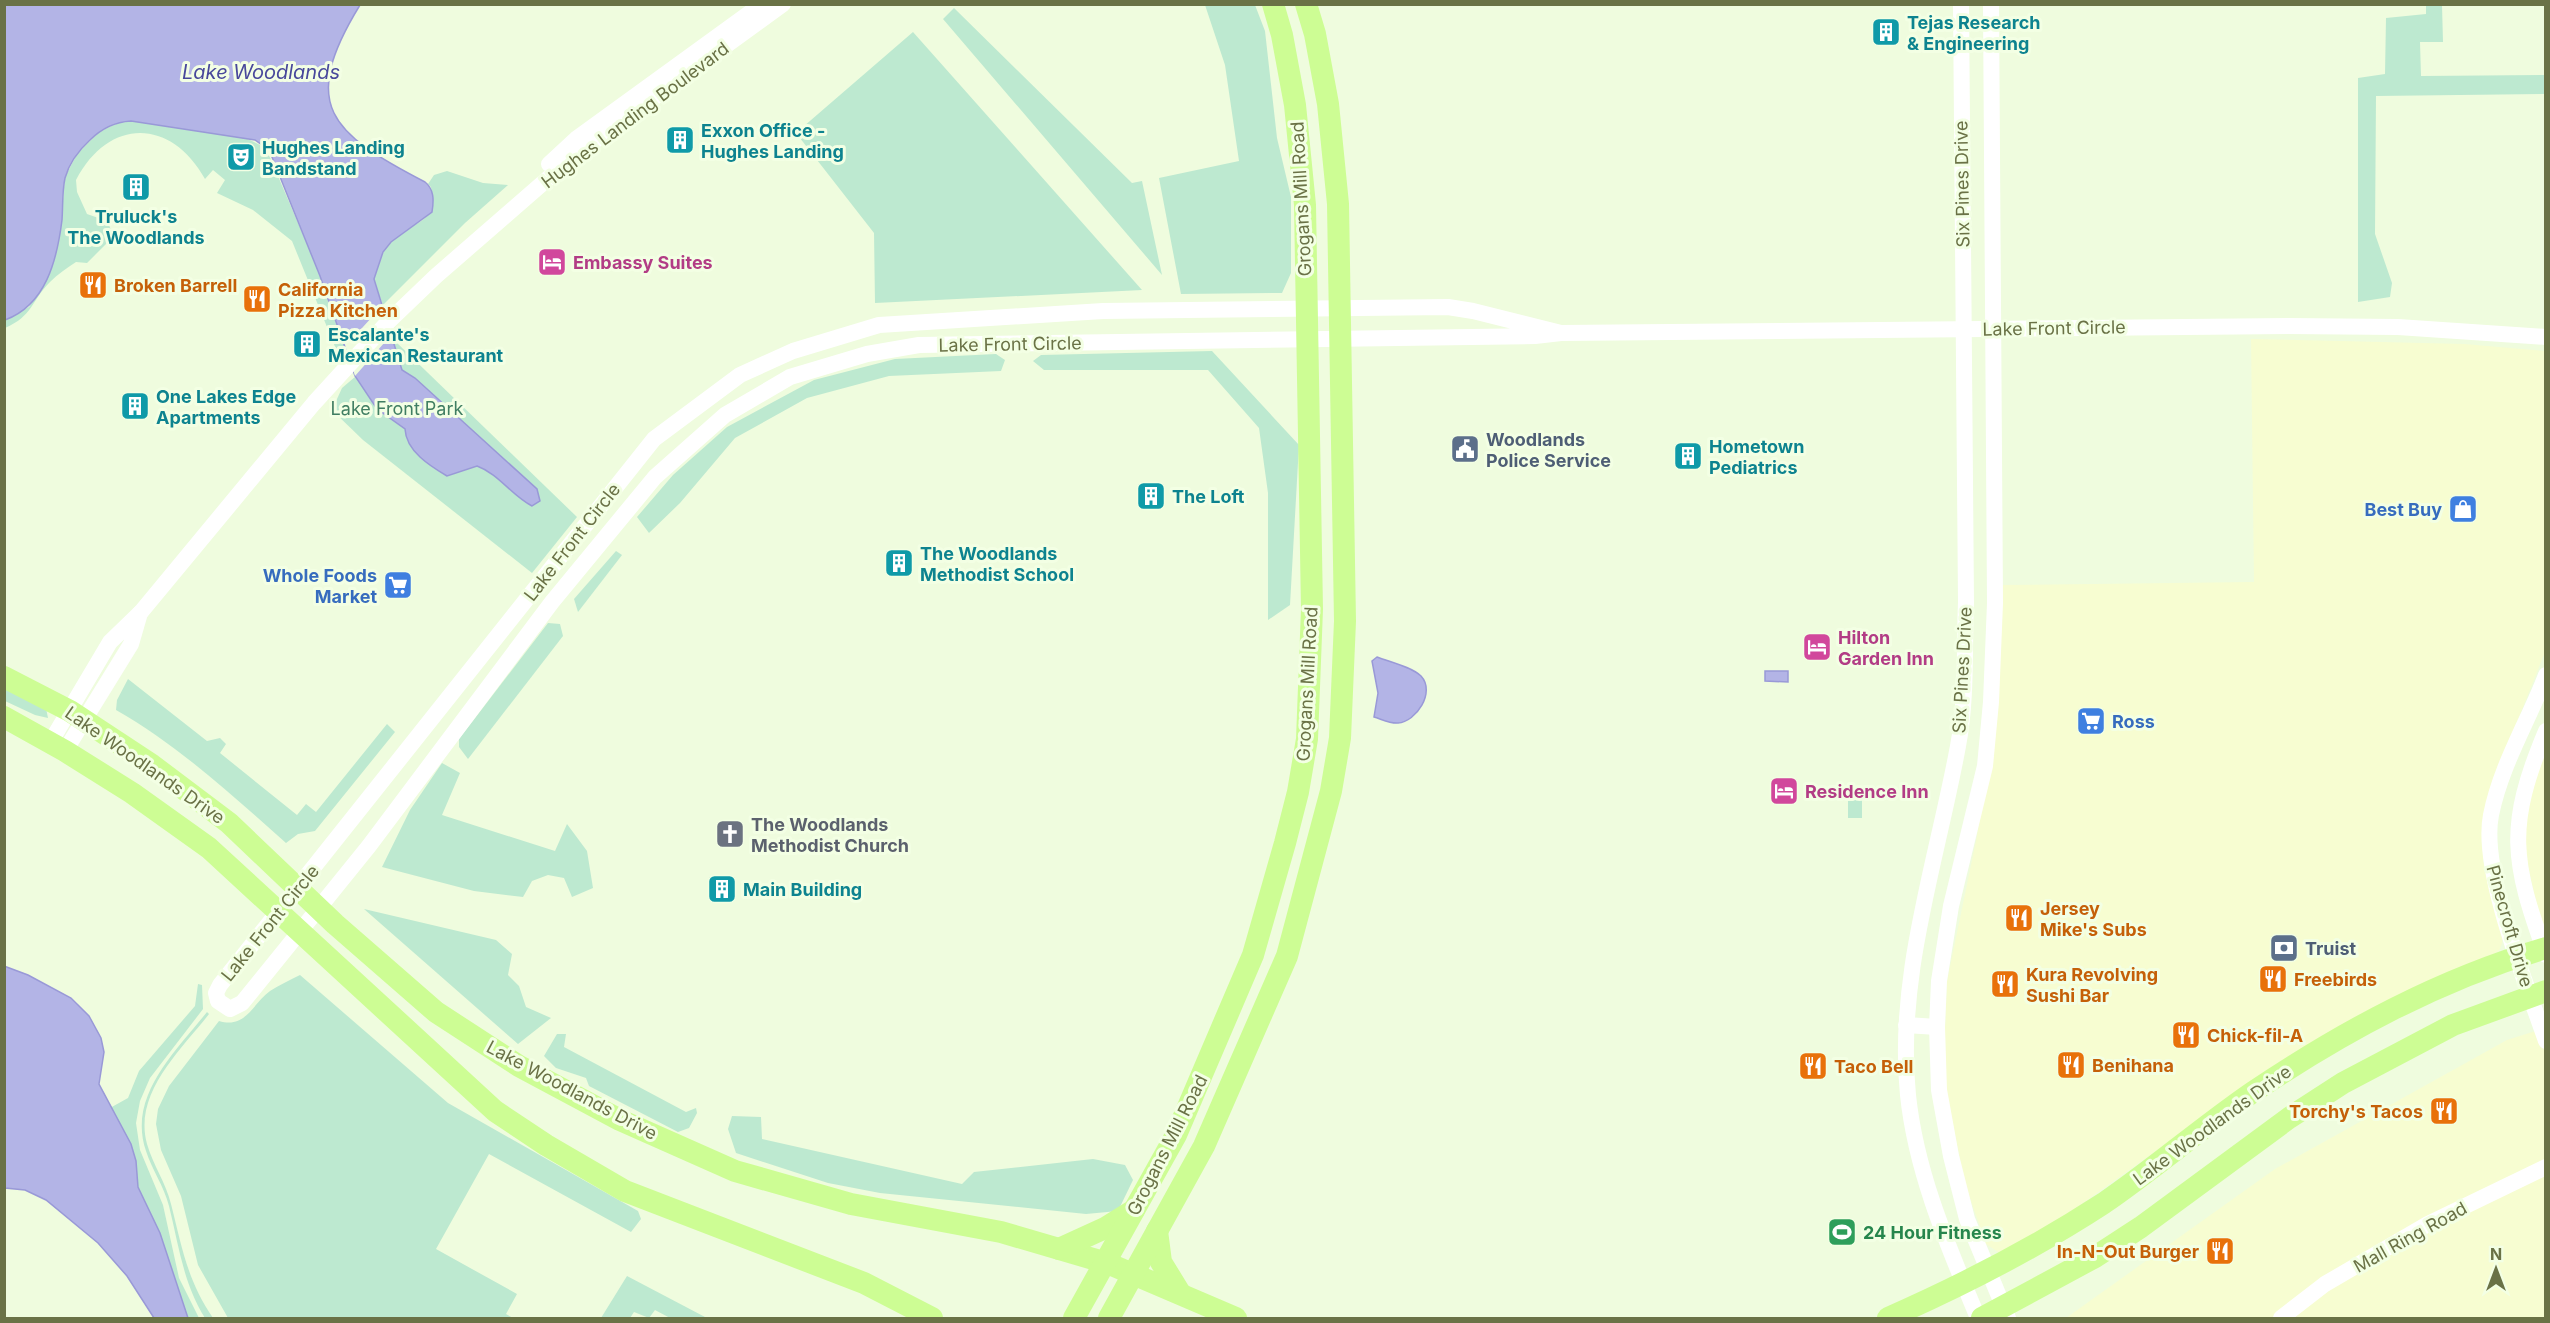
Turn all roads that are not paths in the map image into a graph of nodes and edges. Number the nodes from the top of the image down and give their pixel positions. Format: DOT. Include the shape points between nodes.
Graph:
graph roads {
  1 [pos="762,4"];
  2 [pos="783,4"];
  3 [pos="1273,4"];
  4 [pos="1306,4"];
  5 [pos="1961,4"];
  6 [pos="1991,4"];
  7 [pos="1330,123"];
  8 [pos="1297,125"];
  9 [pos="436,276"];
  10 [pos="1339,309"];
  11 [pos="1306,310"];
  12 [pos="1964,329"];
  13 [pos="1992,329"];
  14 [pos="1561,333"];
  15 [pos="2546,337"];
  16 [pos="1339,339"];
  17 [pos="1306,340"];
  18 [pos="1966,602"];
  19 [pos="1995,603"];
  20 [pos="2546,675"];
  21 [pos="4,678"];
  22 [pos="78,716"];
  23 [pos="4,717"];
  24 [pos="2546,731"];
  25 [pos="57,747"];
  26 [pos="1948,798"];
  27 [pos="1975,803"];
  28 [pos="298,889"];
  29 [pos="320,908"];
  30 [pos="278,914"];
  31 [pos="300,934"];
  32 [pos="2545,951"];
  33 [pos="2517,957"];
  34 [pos="240,960"];
  35 [pos="263,979"];
  36 [pos="2538,993"];
  37 [pos="1906,1025"];
  38 [pos="1937,1027"];
  39 [pos="2546,1041"];
  40 [pos="2546,1167"];
  41 [pos="1135,1209"];
  42 [pos="1157,1231"];
  43 [pos="1059,1249"];
  44 [pos="1107,1263"];
  45 [pos="1989,1271"];
  46 [pos="1134,1273"];
  47 [pos="1964,1285"];
  48 [pos="1180,1293"];
  49 [pos="2006,1313"];
  50 [pos="932,1318"];
  51 [pos="1074,1318"];
  52 [pos="1109,1318"];
  53 [pos="1236,1318"];
  54 [pos="1888,1318"];
  55 [pos="1980,1318"];
  56 [pos="2281,1318"];
  1 -- 9 [label="street, Hughes Landing Boulevard" via="567,146 458,248"];
  2 -- 9 [label="street, Hughes Landing Boulevard" via="575,155"];
  3 -- 8 [label="main road, Grogans Mill Road"];
  4 -- 7 [label="main road, Grogans Mill Road"];
  5 -- 12 [label="street, Six Pines Drive"];
  6 -- 13 [label="street, Six Pines Drive"];
  7 -- 8 [label="main road"];
  7 -- 10 [label="main road, Grogans Mill Road" via="1338,204"];
  8 -- 11 [label="main road, Grogans Mill Road" via="1305,205"];
  9 -- 22 [label="street, Hughes Landing Boulevard" via="350,362 141,612 131,644"];
  10 -- 11 [label="street, Lake Front Circle"];
  10 -- 14 [label="street, Lake Front Circle" via="1460,308"];
  10 -- 16 [label="main road, Grogans Mill Road"];
  11 -- 17 [label="main road, Grogans Mill Road"];
  11 -- 28 [label="street, Lake Front Circle" via="1103,311 879,325 792,351 737,377 654,439"];
  12 -- 13 [label="street, Lake Front Circle"];
  12 -- 14 [label="street, Lake Front Circle"];
  12 -- 18 [label="street, Six Pines Drive"];
  13 -- 15 [label="street, Lake Front Circle" via="2397,327"];
  13 -- 19 [label="street, Six Pines Drive"];
  14 -- 16 [label="street, Lake Front Circle"];
  16 -- 17 [label="street, Lake Front Circle"];
  16 -- 42 [label="main road, Grogans Mill Road" via="1345,621 1340,738 1331,791 1287,956 1207,1140"];
  17 -- 29 [label="street, Lake Front Circle" via="919,345 830,363 790,377 752,398 690,443 656,477 552,602"];
  17 -- 41 [label="main road, Grogans Mill Road" via="1312,609 1307,739 1298,792 1257,944 1176,1135"];
  18 -- 19 [label="street"];
  18 -- 26 [label="street, Six Pines Drive" via="1959,743"];
  19 -- 27 [label="street, Six Pines Drive" via="1985,766"];
  20 -- 33 [label="street, Pinecroft Drive" via="2503,771 2490,818 2491,861"];
  21 -- 22 [label="main road, Lake Woodlands Drive"];
  22 -- 25 [label="street, Hughes Landing Boulevard"];
  22 -- 28 [label="main road, Lake Woodlands Drive" via="153,765 229,823"];
  23 -- 25 [label="main road, Lake Woodlands Drive"];
  24 -- 32 [label="street, Pinecroft Drive" via="2532,763 2516,841 2520,876"];
  25 -- 30 [label="main road, Lake Woodlands Drive" via="132,793 209,848"];
  26 -- 27 [label="street"];
  26 -- 37 [label="street, Six Pines Drive" via="1922,914"];
  27 -- 38 [label="street, Six Pines Drive" via="1951,906 1939,981"];
  28 -- 29 [label="main road, Lake Woodlands Drive"];
  28 -- 30 [label="street, Lake Front Circle"];
  29 -- 31 [label="street, Lake Front Circle"];
  29 -- 43 [label="main road, Lake Woodlands Drive" via="436,1012 519,1066 620,1120 746,1174 851,1204 1000,1232"];
  30 -- 31 [label="main road, Lake Woodlands Drive"];
  30 -- 34 [label="street, Lake Front Circle"];
  31 -- 35 [label="street, Lake Front Circle"];
  31 -- 50 [label="main road, Lake Woodlands Drive" via="495,1112 546,1146 625,1191 864,1283"];
  32 -- 33 [label="main road, Lake Woodlands Drive"];
  33 -- 36 [label="street, Pinecroft Drive"];
  33 -- 45 [label="main road, Lake Woodlands Drive" via="2441,985 2327,1045 2252,1093 2104,1203"];
  34 -- 35 [label="street"];
  34 -- 35 [label="street, Lake Front Circle" via="217,988 222,1006 239,1006"];
  36 -- 39 [label="street, Pinecroft Drive"];
  36 -- 49 [label="main road" via="2453,1025 2343,1083 2141,1227"];
  37 -- 38 [label="street"];
  37 -- 47 [label="street, Six Pines Drive" via="1908,1095 1920,1163"];
  38 -- 45 [label="street, Six Pines Drive" via="1939,1090 1952,1156 1967,1219"];
  40 -- 56 [label="street, Mall Ring Road" via="2428,1224 2325,1284"];
  41 -- 43 [label="main road"];
  41 -- 44 [label="main road, Grogans Mill Road"];
  42 -- 46 [label="main road, Grogans Mill Road"];
  42 -- 48 [label="main road" via="1161,1262"];
  43 -- 44 [label="main road, Lake Woodlands Drive"];
  44 -- 46 [label="main road, Lake Woodlands Drive"];
  44 -- 51 [label="main road, Grogans Mill Road"];
  45 -- 47 [label="main road, Lake Woodlands Drive"];
  45 -- 49 [label="street, Six Pines Drive"];
  46 -- 48 [label="main road, Lake Woodlands Drive"];
  46 -- 52 [label="main road, Grogans Mill Road"];
  47 -- 54 [label="main road, Lake Woodlands Drive"];
  47 -- 55 [label="street, Six Pines Drive"];
  48 -- 53 [label="main road, Lake Woodlands Drive"];
  49 -- 55 [label="main road"];
}
